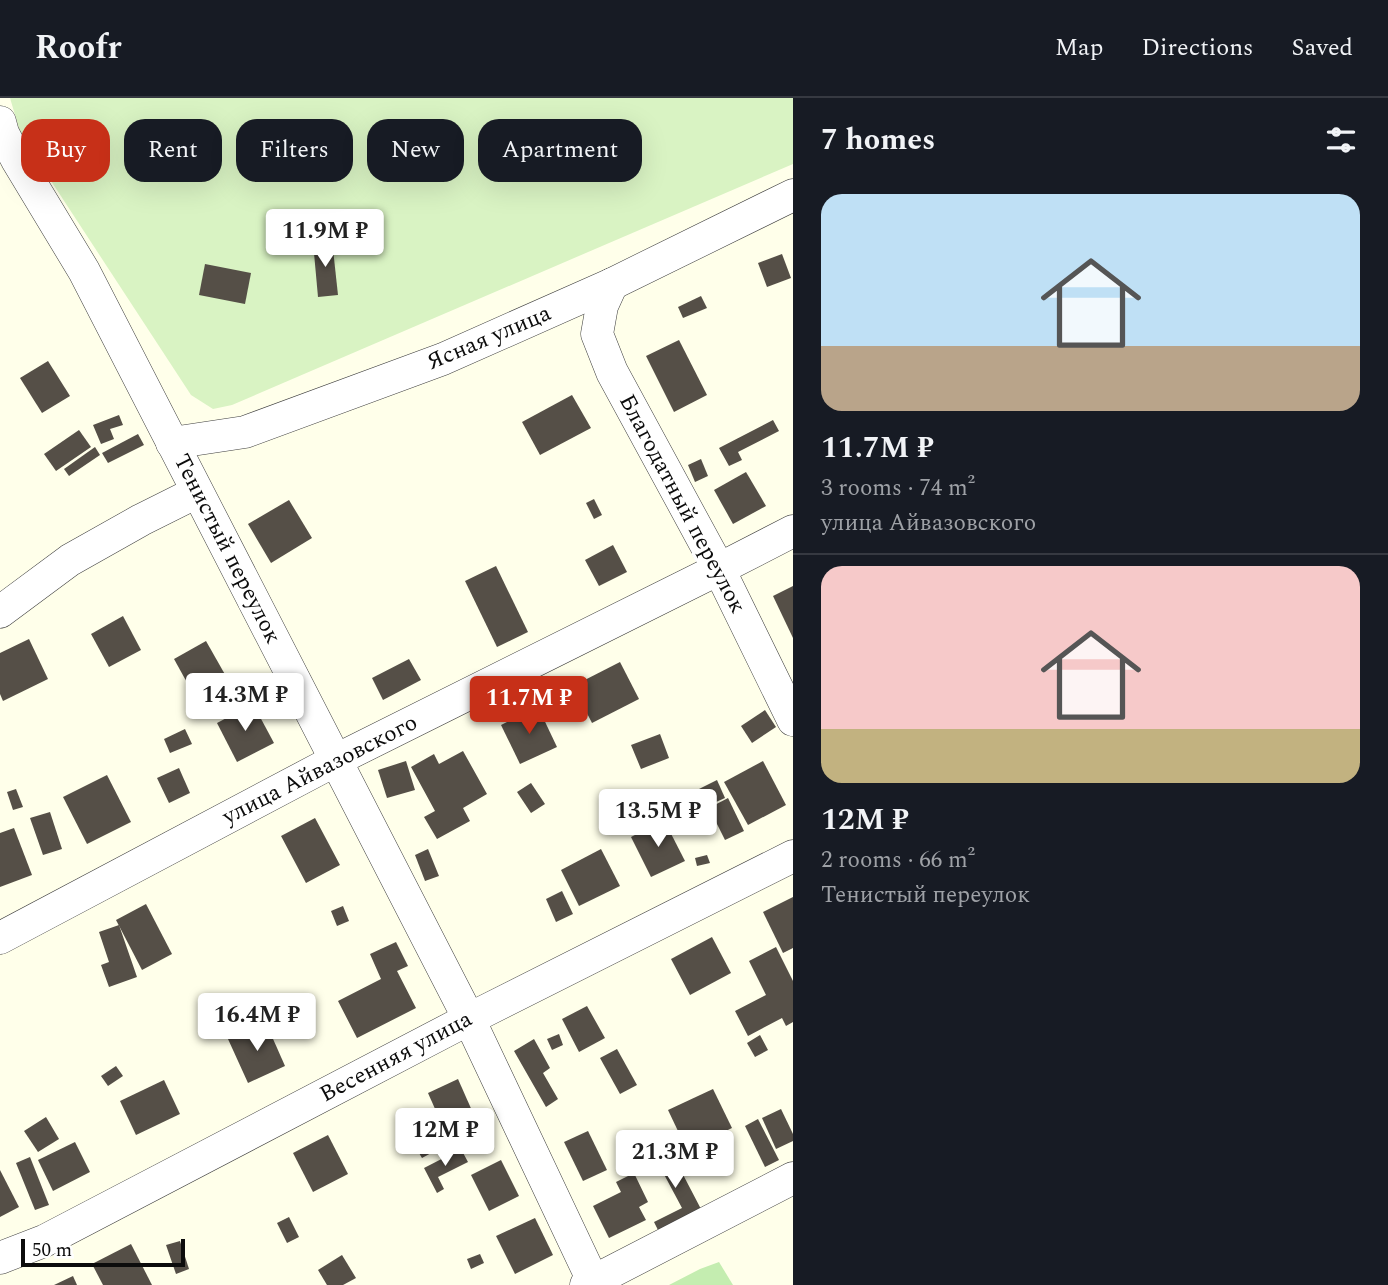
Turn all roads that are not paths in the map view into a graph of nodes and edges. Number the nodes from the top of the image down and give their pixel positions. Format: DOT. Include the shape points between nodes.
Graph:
graph roads {
  1 [pos="0,122"];
  2 [pos="793,195"];
  3 [pos="612,284"];
  4 [pos="172,443"];
  5 [pos="197,492"];
  6 [pos="793,531"];
  7 [pos="719,569"];
  8 [pos="0,612"];
  9 [pos="793,720"];
  10 [pos="336,760"];
  11 [pos="793,856"];
  12 [pos="0,938"];
  13 [pos="469,1018"];
  14 [pos="793,1178"];
  15 [pos="0,1258"];
  16 [pos="590,1283"];
  1 -- 4 [label="street, Тенистый переулок" via="17,160 84,271"];
  2 -- 3 [label="street, Ясная улица"];
  3 -- 4 [label="street, Ясная улица" via="443,359 329,402 245,432"];
  3 -- 7 [label="street, Благодатный переулок" via="597,334 612,372"];
  4 -- 5 [label="street, Тенистый переулок"];
  5 -- 8 [label="street" via="70,560"];
  5 -- 10 [label="street, Тенистый переулок"];
  6 -- 7 [label="street, улица Айвазовского"];
  7 -- 9 [label="street, Благодатный переулок"];
  7 -- 10 [label="street, улица Айвазовского"];
  10 -- 12 [label="street, улица Айвазовского"];
  10 -- 13 [label="street, Тенистый переулок"];
  11 -- 13 [label="street, Весенняя улица"];
  13 -- 15 [label="street, Весенняя улица" via="44,1241"];
  13 -- 16 [label="street, Тенистый переулок"];
  14 -- 16 [label="street"];
}
